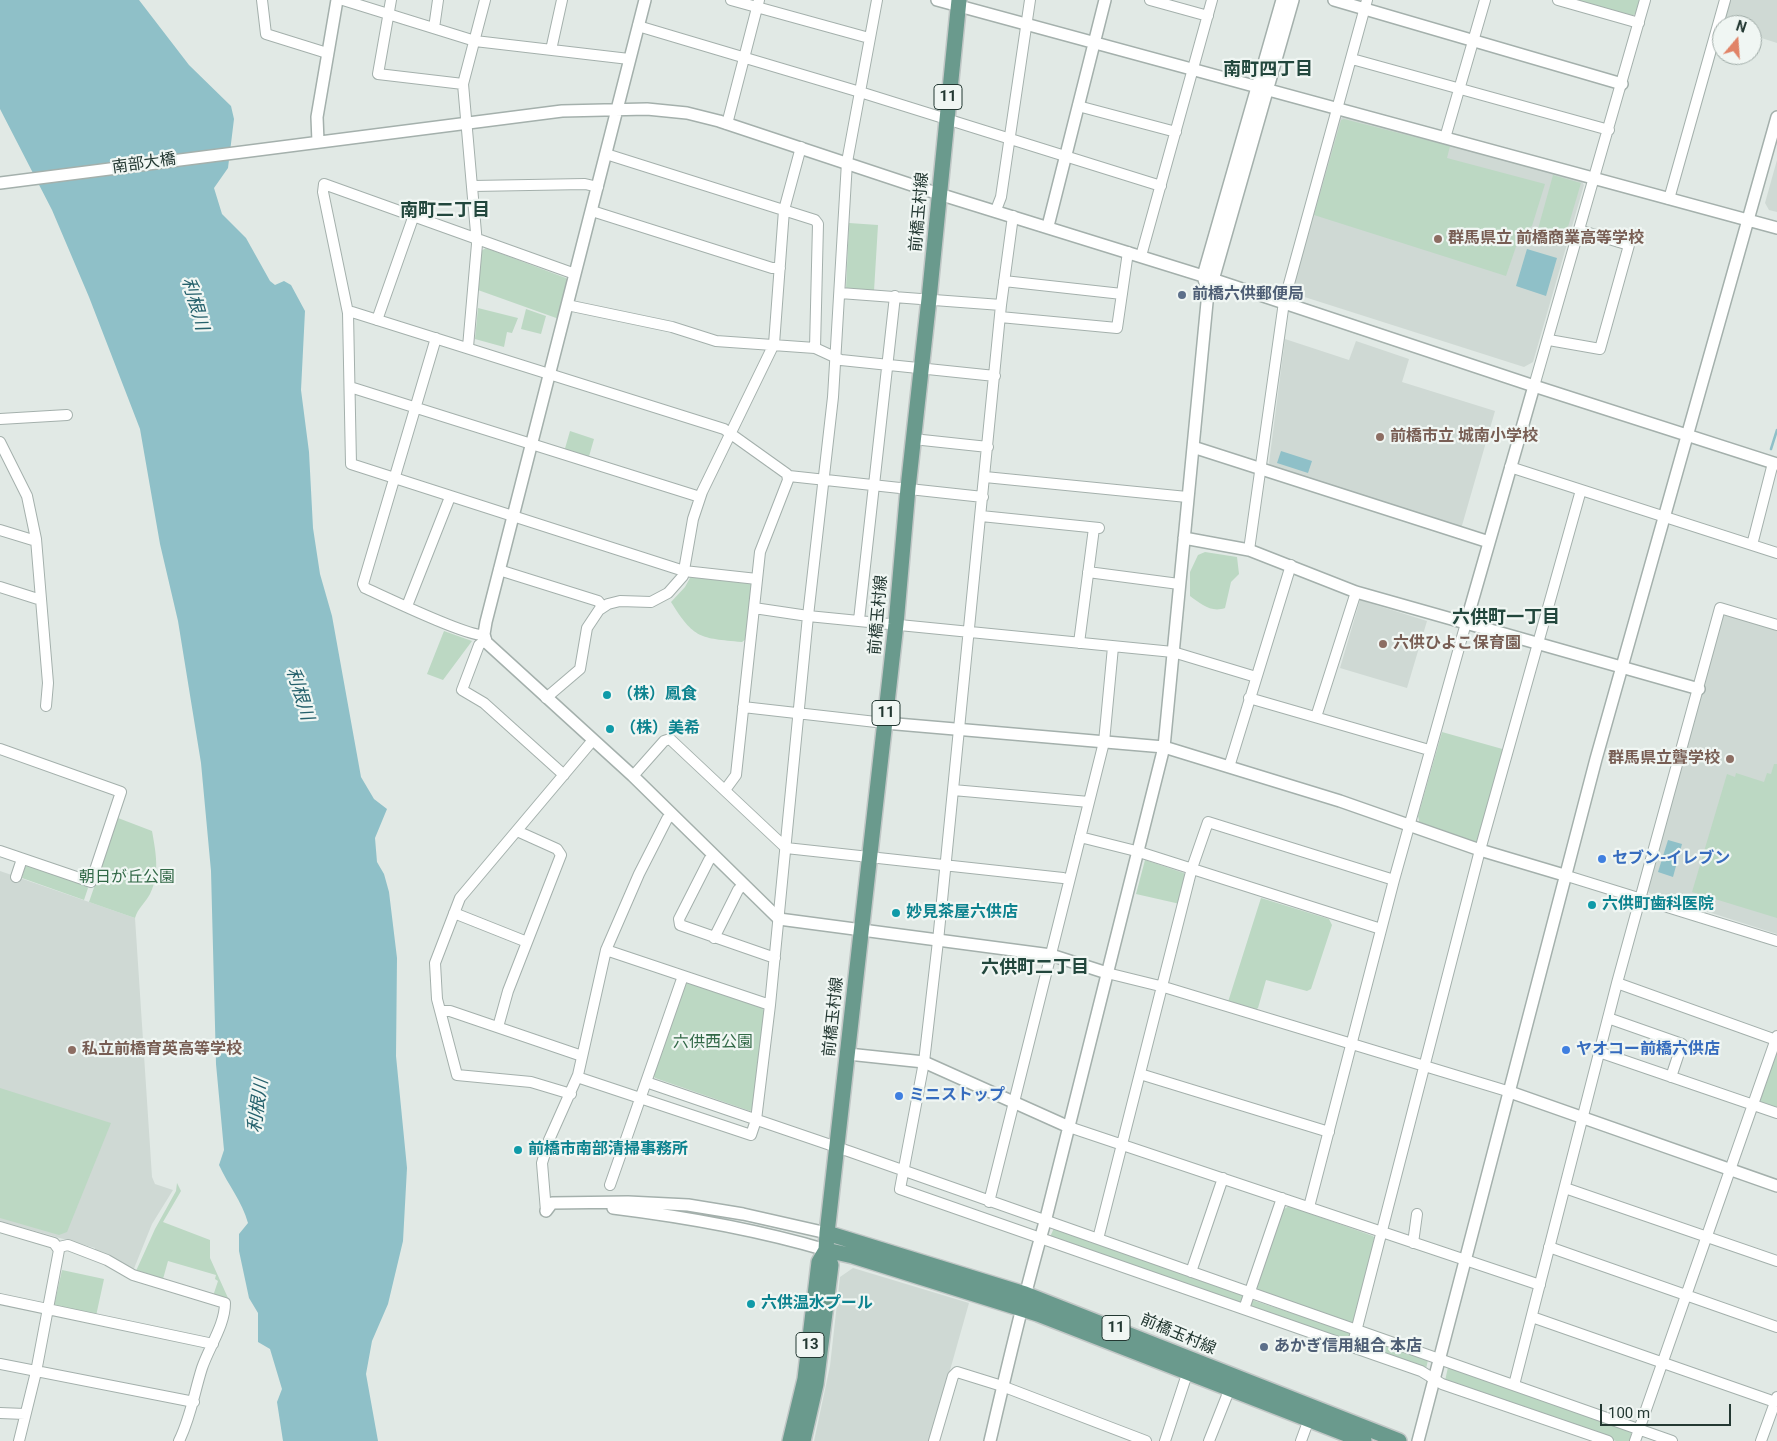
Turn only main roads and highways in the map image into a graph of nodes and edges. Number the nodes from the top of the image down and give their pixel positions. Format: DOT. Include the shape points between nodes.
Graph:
graph roads {
  1 [pos="958,3"];
  2 [pos="827,1232"];
  3 [pos="826,1250"];
  4 [pos="1024,1301"];
  5 [pos="790,1441"];
  6 [pos="803,1441"];
  7 [pos="1364,1441"];
  8 [pos="1399,1441"];
  1 -- 2 [label="main road, 前橋玉村線 / 11" via="896,624"];
  2 -- 3 [label="main road, 前橋玉村線 / 11"];
  2 -- 4 [label="main road, 前橋玉村線 / 11"];
  3 -- 4 [label="main road, 前橋玉村線 / 11"];
  3 -- 5 [label="main road, 13" via="819,1262 806,1379"];
  3 -- 6 [label="main road, 13" via="830,1274 816,1384"];
  4 -- 7 [label="main road, 前橋玉村線 / 11" via="1137,1354"];
  4 -- 8 [label="main road, 前橋玉村線 / 11"];
}
